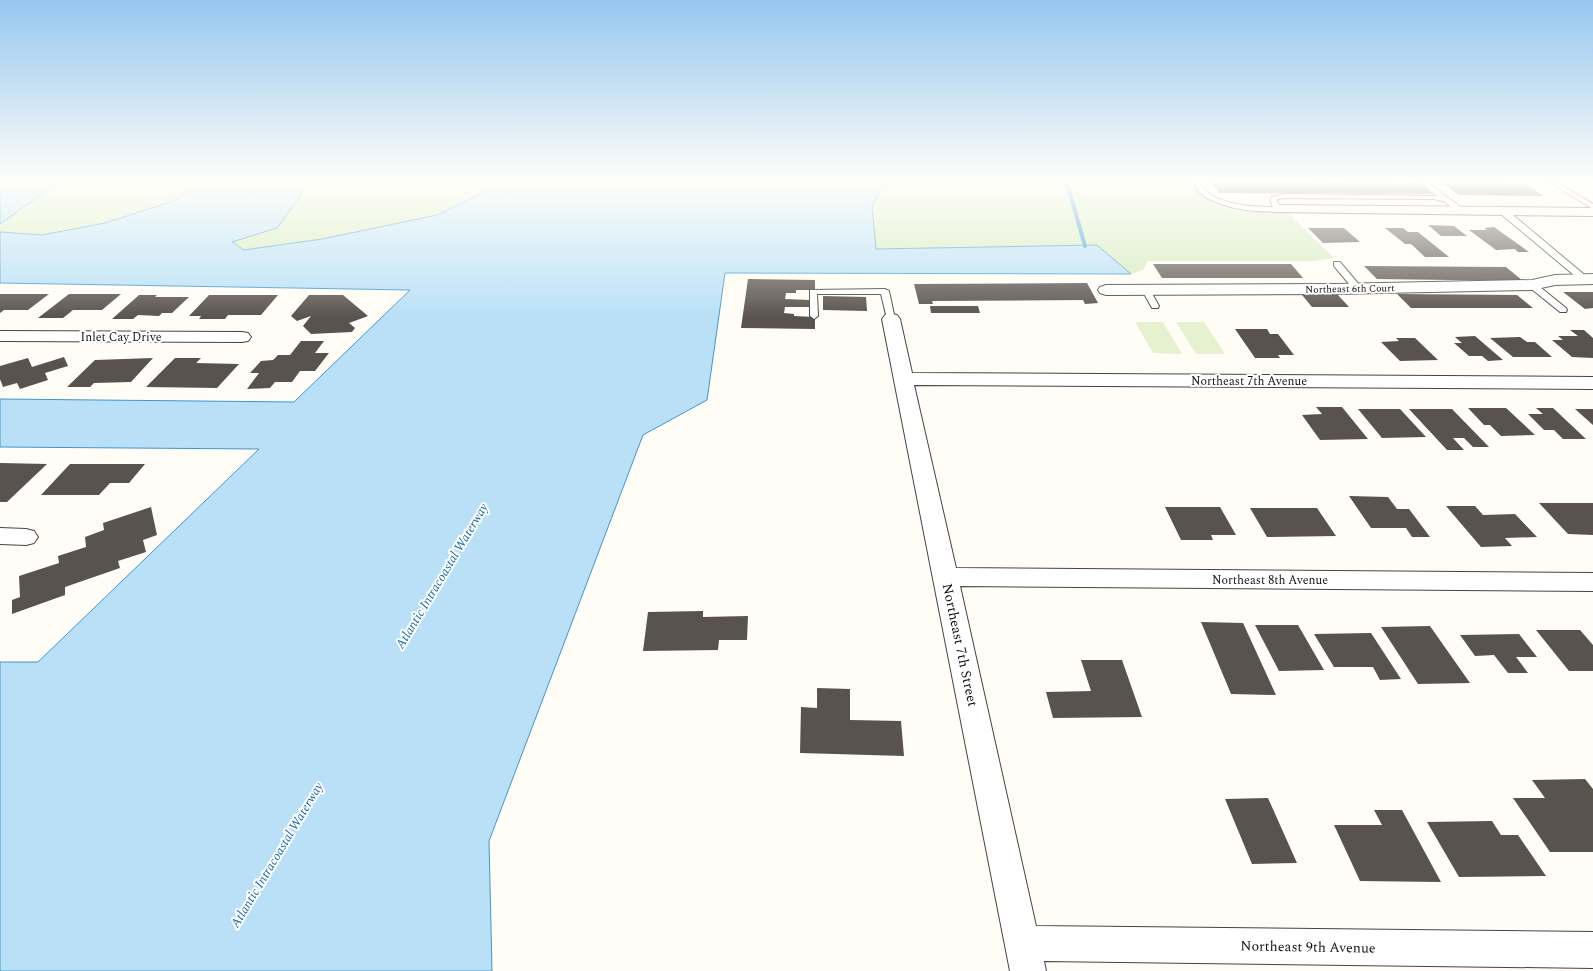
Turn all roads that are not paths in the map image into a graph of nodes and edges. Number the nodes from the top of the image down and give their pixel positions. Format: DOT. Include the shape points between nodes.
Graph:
graph roads {
  1 [pos="1523,227"];
  2 [pos="1336,264"];
  3 [pos="1589,279"];
  4 [pos="1532,285"];
  5 [pos="1358,289"];
  6 [pos="1106,290"];
  7 [pos="1146,290"];
  8 [pos="1155,306"];
  9 [pos="1563,310"];
  10 [pos="814,316"];
  11 [pos="891,319"];
  12 [pos="0,336"];
  13 [pos="242,337"];
  14 [pos="904,379"];
  15 [pos="1593,383"];
  16 [pos="0,536"];
  17 [pos="26,536"];
  18 [pos="946,577"];
  19 [pos="1593,582"];
  20 [pos="1593,950"];
  21 [pos="1025,957"];
  1 -- 3 [label="lane"];
  2 -- 5 [label="lane"];
  3 -- 4 [label="street, Northeast 6th Court" via="1556,280"];
  4 -- 5 [label="street, Northeast 6th Court"];
  4 -- 9 [label="lane"];
  5 -- 7 [label="street, Northeast 6th Court"];
  6 -- 7 [label="street, Northeast 6th Court"];
  7 -- 8 [label="lane"];
  10 -- 11 [label="lane" via="813,292 885,291"];
  11 -- 14 [label="street, Northeast 7th Street"];
  12 -- 13 [label="street, Inlet Cay Drive"];
  14 -- 15 [label="street, Northeast 7th Avenue"];
  14 -- 18 [label="street, Northeast 7th Street"];
  16 -- 17 [label="street"];
  18 -- 19 [label="street, Northeast 8th Avenue"];
  18 -- 21 [label="street, Northeast 7th Street"];
  20 -- 21 [label="street, Northeast 9th Avenue"];
}
